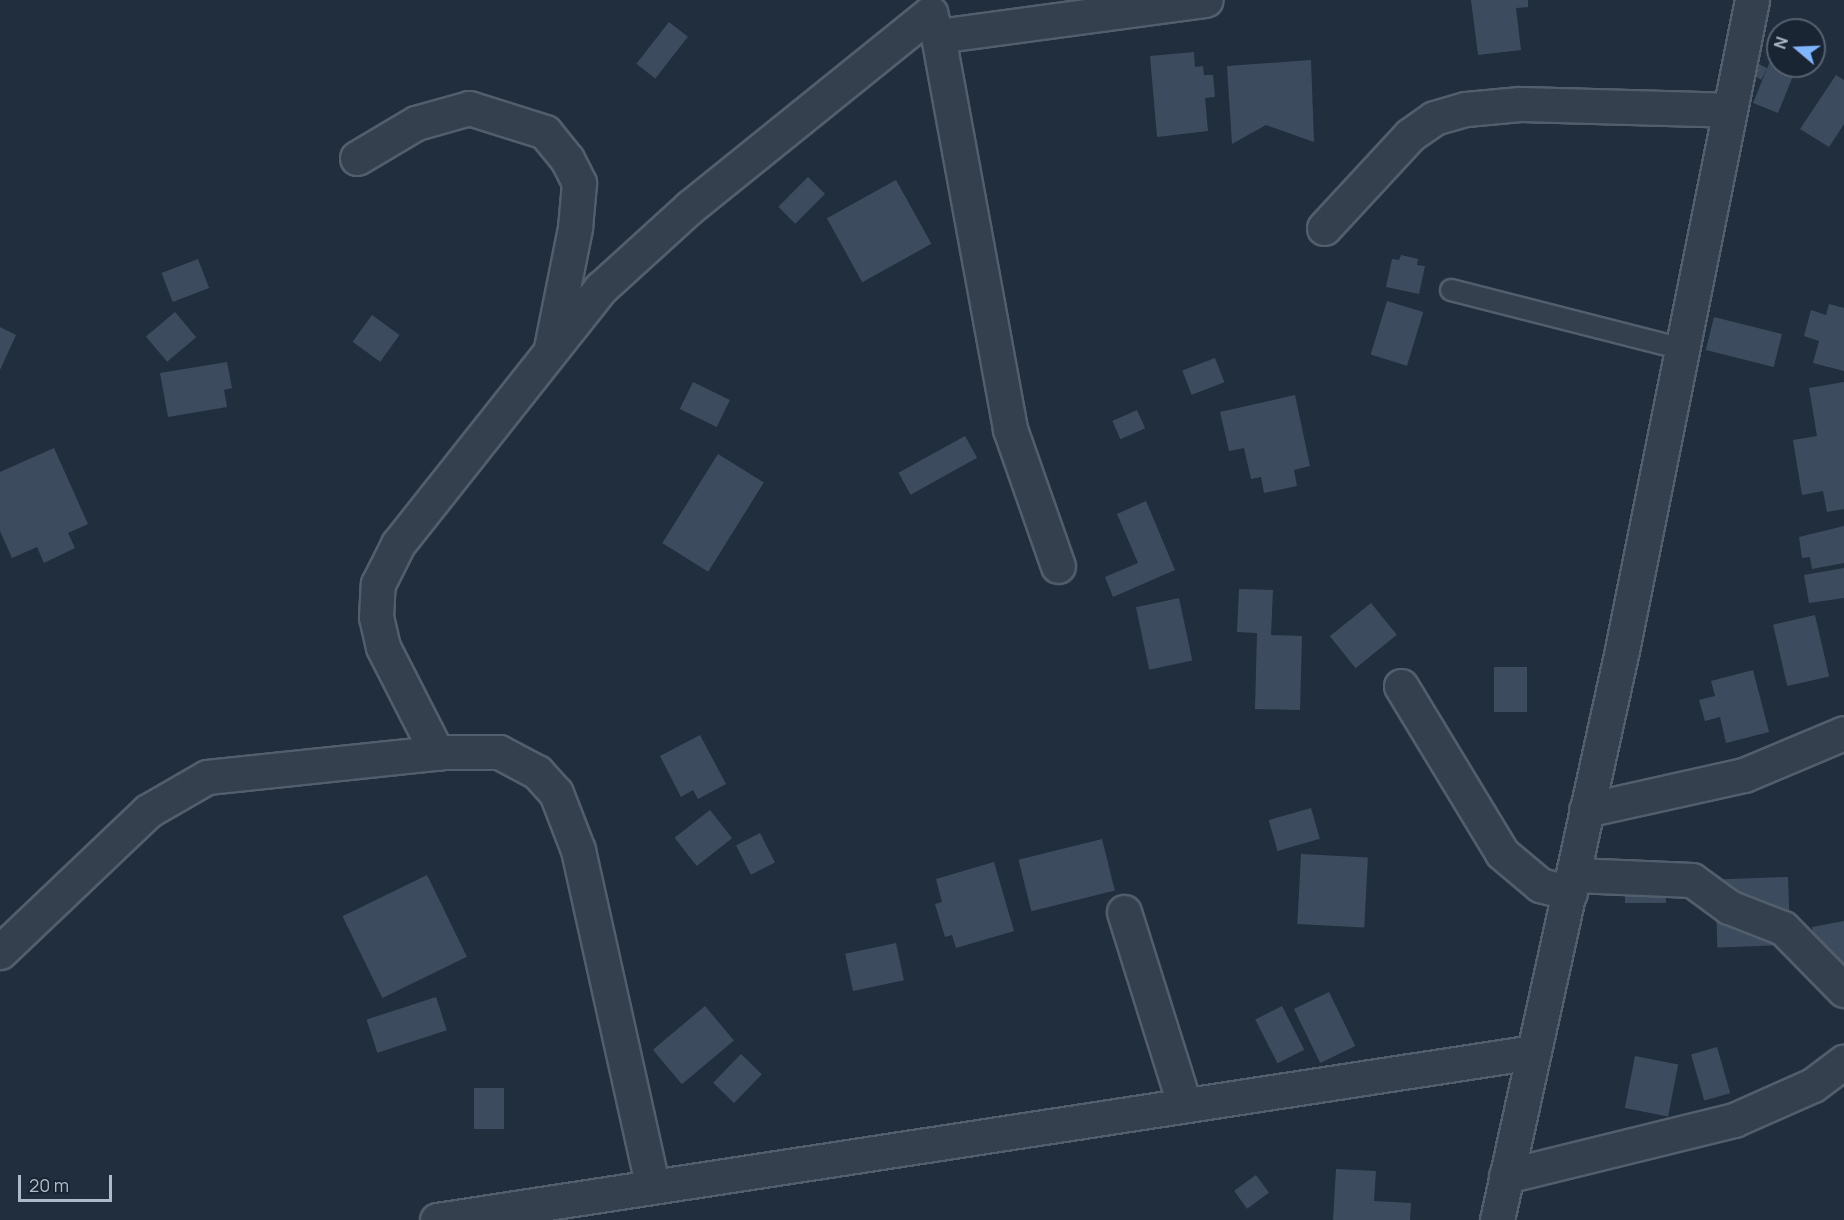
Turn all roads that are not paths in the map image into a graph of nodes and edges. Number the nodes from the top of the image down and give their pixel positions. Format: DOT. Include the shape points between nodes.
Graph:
graph roads {
  1 [pos="1206,0"];
  2 [pos="1752,0"];
  3 [pos="931,16"];
  4 [pos="1730,110"];
  5 [pos="357,158"];
  6 [pos="1324,228"];
  7 [pos="1451,290"];
  8 [pos="1682,349"];
  9 [pos="550,352"];
  10 [pos="1058,566"];
  11 [pos="1401,686"];
  12 [pos="1844,733"];
  13 [pos="437,753"];
  14 [pos="1586,810"];
  15 [pos="1572,884"];
  16 [pos="1124,912"];
  17 [pos="0,952"];
  18 [pos="1844,990"];
  19 [pos="1533,1052"];
  20 [pos="1844,1062"];
  21 [pos="1184,1104"];
  22 [pos="1506,1176"];
  23 [pos="652,1184"];
  24 [pos="437,1220"];
  25 [pos="1497,1220"];
  1 -- 3 [label="street"];
  2 -- 4 [label="street"];
  3 -- 9 [label="street" via="690,207 601,288"];
  3 -- 10 [label="street" via="1010,429"];
  4 -- 6 [label="street" via="1520,105 1466,109 1434,118 1410,135"];
  4 -- 8 [label="street"];
  5 -- 9 [label="street" via="416,123 469,108 513,118 545,132 567,159 579,183 575,228"];
  7 -- 8 [label="lane"];
  8 -- 14 [label="street"];
  9 -- 13 [label="street" via="398,544 378,584 376,617 383,647"];
  11 -- 15 [label="street" via="1503,853 1540,885"];
  12 -- 14 [label="street" via="1744,775"];
  13 -- 17 [label="street" via="207,777 148,811"];
  13 -- 23 [label="street" via="499,752 537,772 556,793 578,850"];
  14 -- 15 [label="street"];
  15 -- 18 [label="street" via="1692,880 1729,907 1783,928"];
  15 -- 19 [label="street"];
  16 -- 21 [label="street"];
  19 -- 21 [label="street"];
  19 -- 22 [label="street"];
  20 -- 22 [label="street" via="1813,1085 1734,1120"];
  21 -- 23 [label="street"];
  22 -- 25 [label="street"];
  23 -- 24 [label="street"];
}
